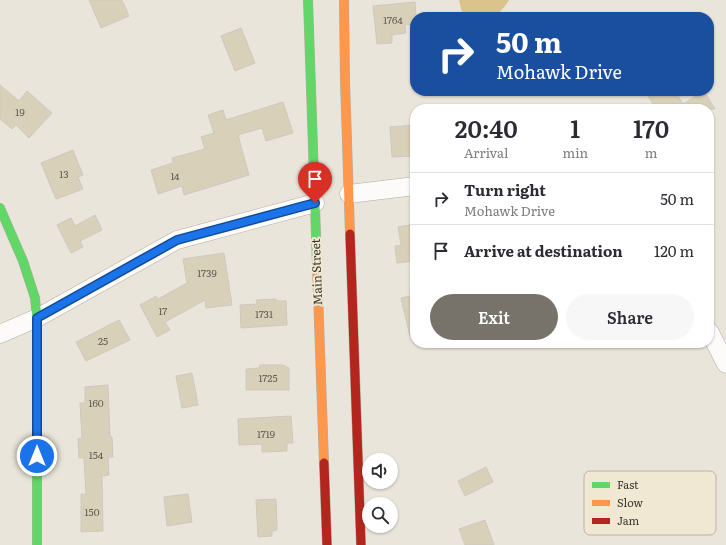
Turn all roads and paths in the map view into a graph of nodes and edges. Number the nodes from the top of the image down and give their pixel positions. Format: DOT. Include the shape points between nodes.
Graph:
graph roads {
  1 [pos="308,0"];
  2 [pos="344,0"];
  3 [pos="410,187"];
  4 [pos="349,194"];
  5 [pos="315,203"];
  6 [pos="0,208"];
  7 [pos="37,318"];
  8 [pos="0,334"];
  9 [pos="714,341"];
  10 [pos="726,364"];
  11 [pos="37,545"];
  12 [pos="327,545"];
  13 [pos="361,545"];
  1 -- 5 [label="main road, Main Street"];
  2 -- 4 [label="main road"];
  3 -- 4 [label="street"];
  4 -- 13 [label="main road"];
  5 -- 7 [label="street" via="177,240"];
  5 -- 12 [label="main road, Main Street"];
  6 -- 7 [label="main road" via="23,262 35,298"];
  7 -- 8 [label="street"];
  7 -- 11 [label="main road"];
  9 -- 10 [label="street"];
}
